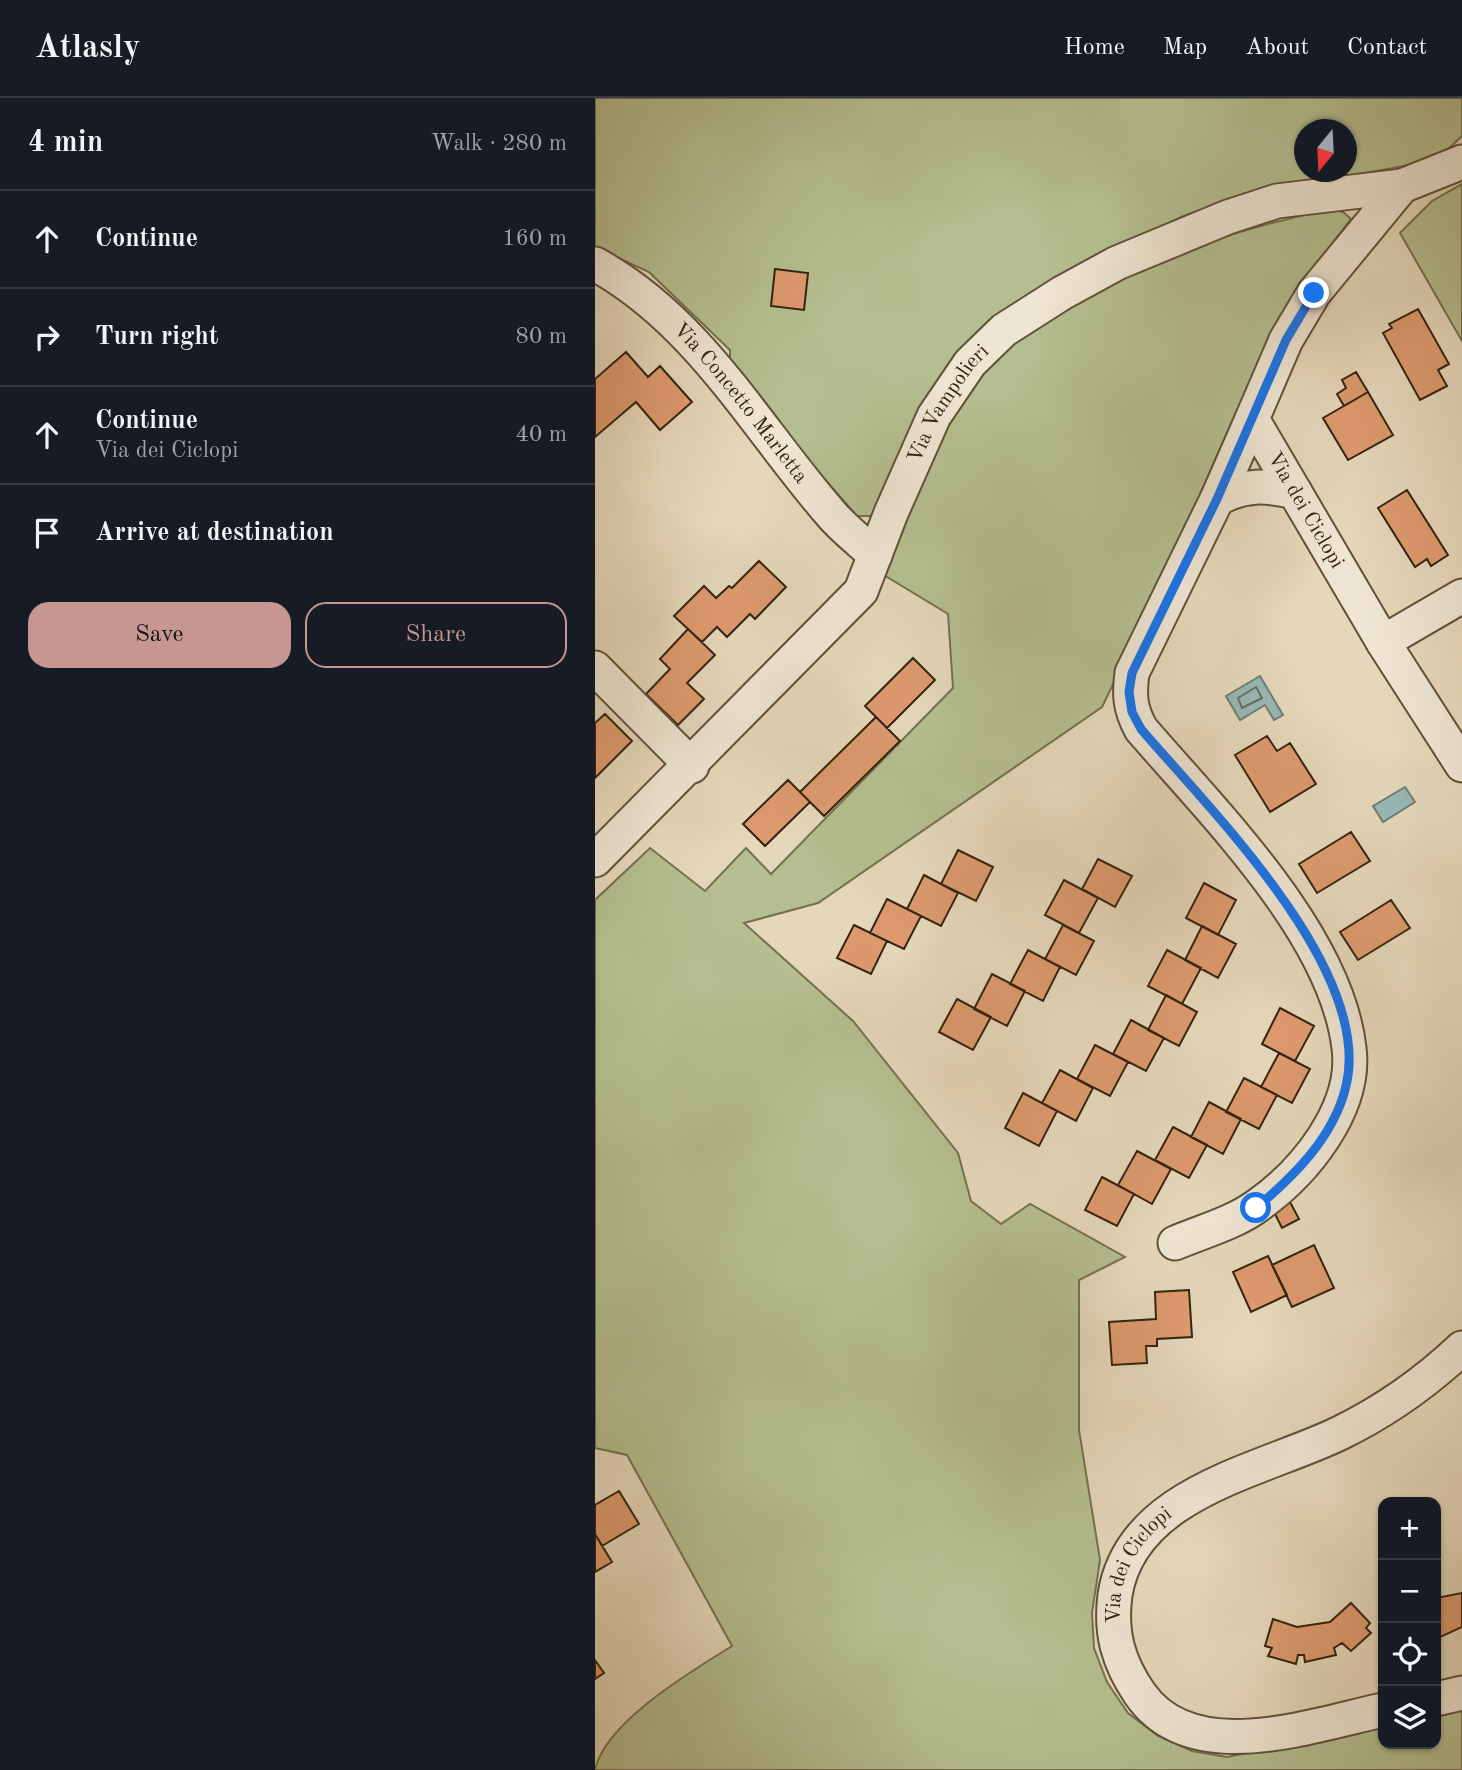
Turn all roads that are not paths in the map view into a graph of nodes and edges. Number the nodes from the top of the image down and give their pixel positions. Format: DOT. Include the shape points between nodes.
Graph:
graph roads {
  1 [pos="1462,162"];
  2 [pos="1402,186"];
  3 [pos="595,264"];
  4 [pos="1252,419"];
  5 [pos="1295,492"];
  6 [pos="1217,499"];
  7 [pos="875,555"];
  8 [pos="1462,596"];
  9 [pos="1383,642"];
  10 [pos="595,668"];
  11 [pos="1462,765"];
  12 [pos="692,766"];
  13 [pos="595,860"];
  14 [pos="1175,1243"];
  15 [pos="1462,1349"];
  16 [pos="1462,1693"];
  17 [pos="1441,1698"];
  18 [pos="1378,1711"];
  1 -- 2 [label="street, Via Vampolieri"];
  2 -- 4 [label="street" via="1314,293 1286,340"];
  2 -- 7 [label="street, Via Vampolieri" via="1277,201 1228,217 1118,263 1019,318 970,363 934,416"];
  3 -- 7 [label="street, Via Concetto Marletta" via="631,283 693,340 833,516"];
  4 -- 5 [label="street, Via dei Ciclopi"];
  4 -- 6 [label="street"];
  5 -- 6 [label="street" via="1265,485 1234,490"];
  5 -- 9 [label="street, Via dei Ciclopi"];
  6 -- 14 [label="street" via="1132,673 1132,712 1141,729 1277,887 1333,988 1350,1051 1346,1086 1335,1119 1288,1181 1256,1208"];
  7 -- 12 [label="street, Via Vampolieri" via="861,591"];
  8 -- 9 [label="street"];
  9 -- 11 [label="street, Via dei Ciclopi"];
  10 -- 12 [label="street"];
  12 -- 13 [label="street, Via Vampolieri"];
  15 -- 18 [label="street, Via dei Ciclopi" via="1400,1398 1341,1432 1186,1499 1160,1516 1134,1547 1117,1585 1114,1643 1125,1673 1167,1719 1195,1733 1257,1736"];
  16 -- 17 [label="street"];
}
